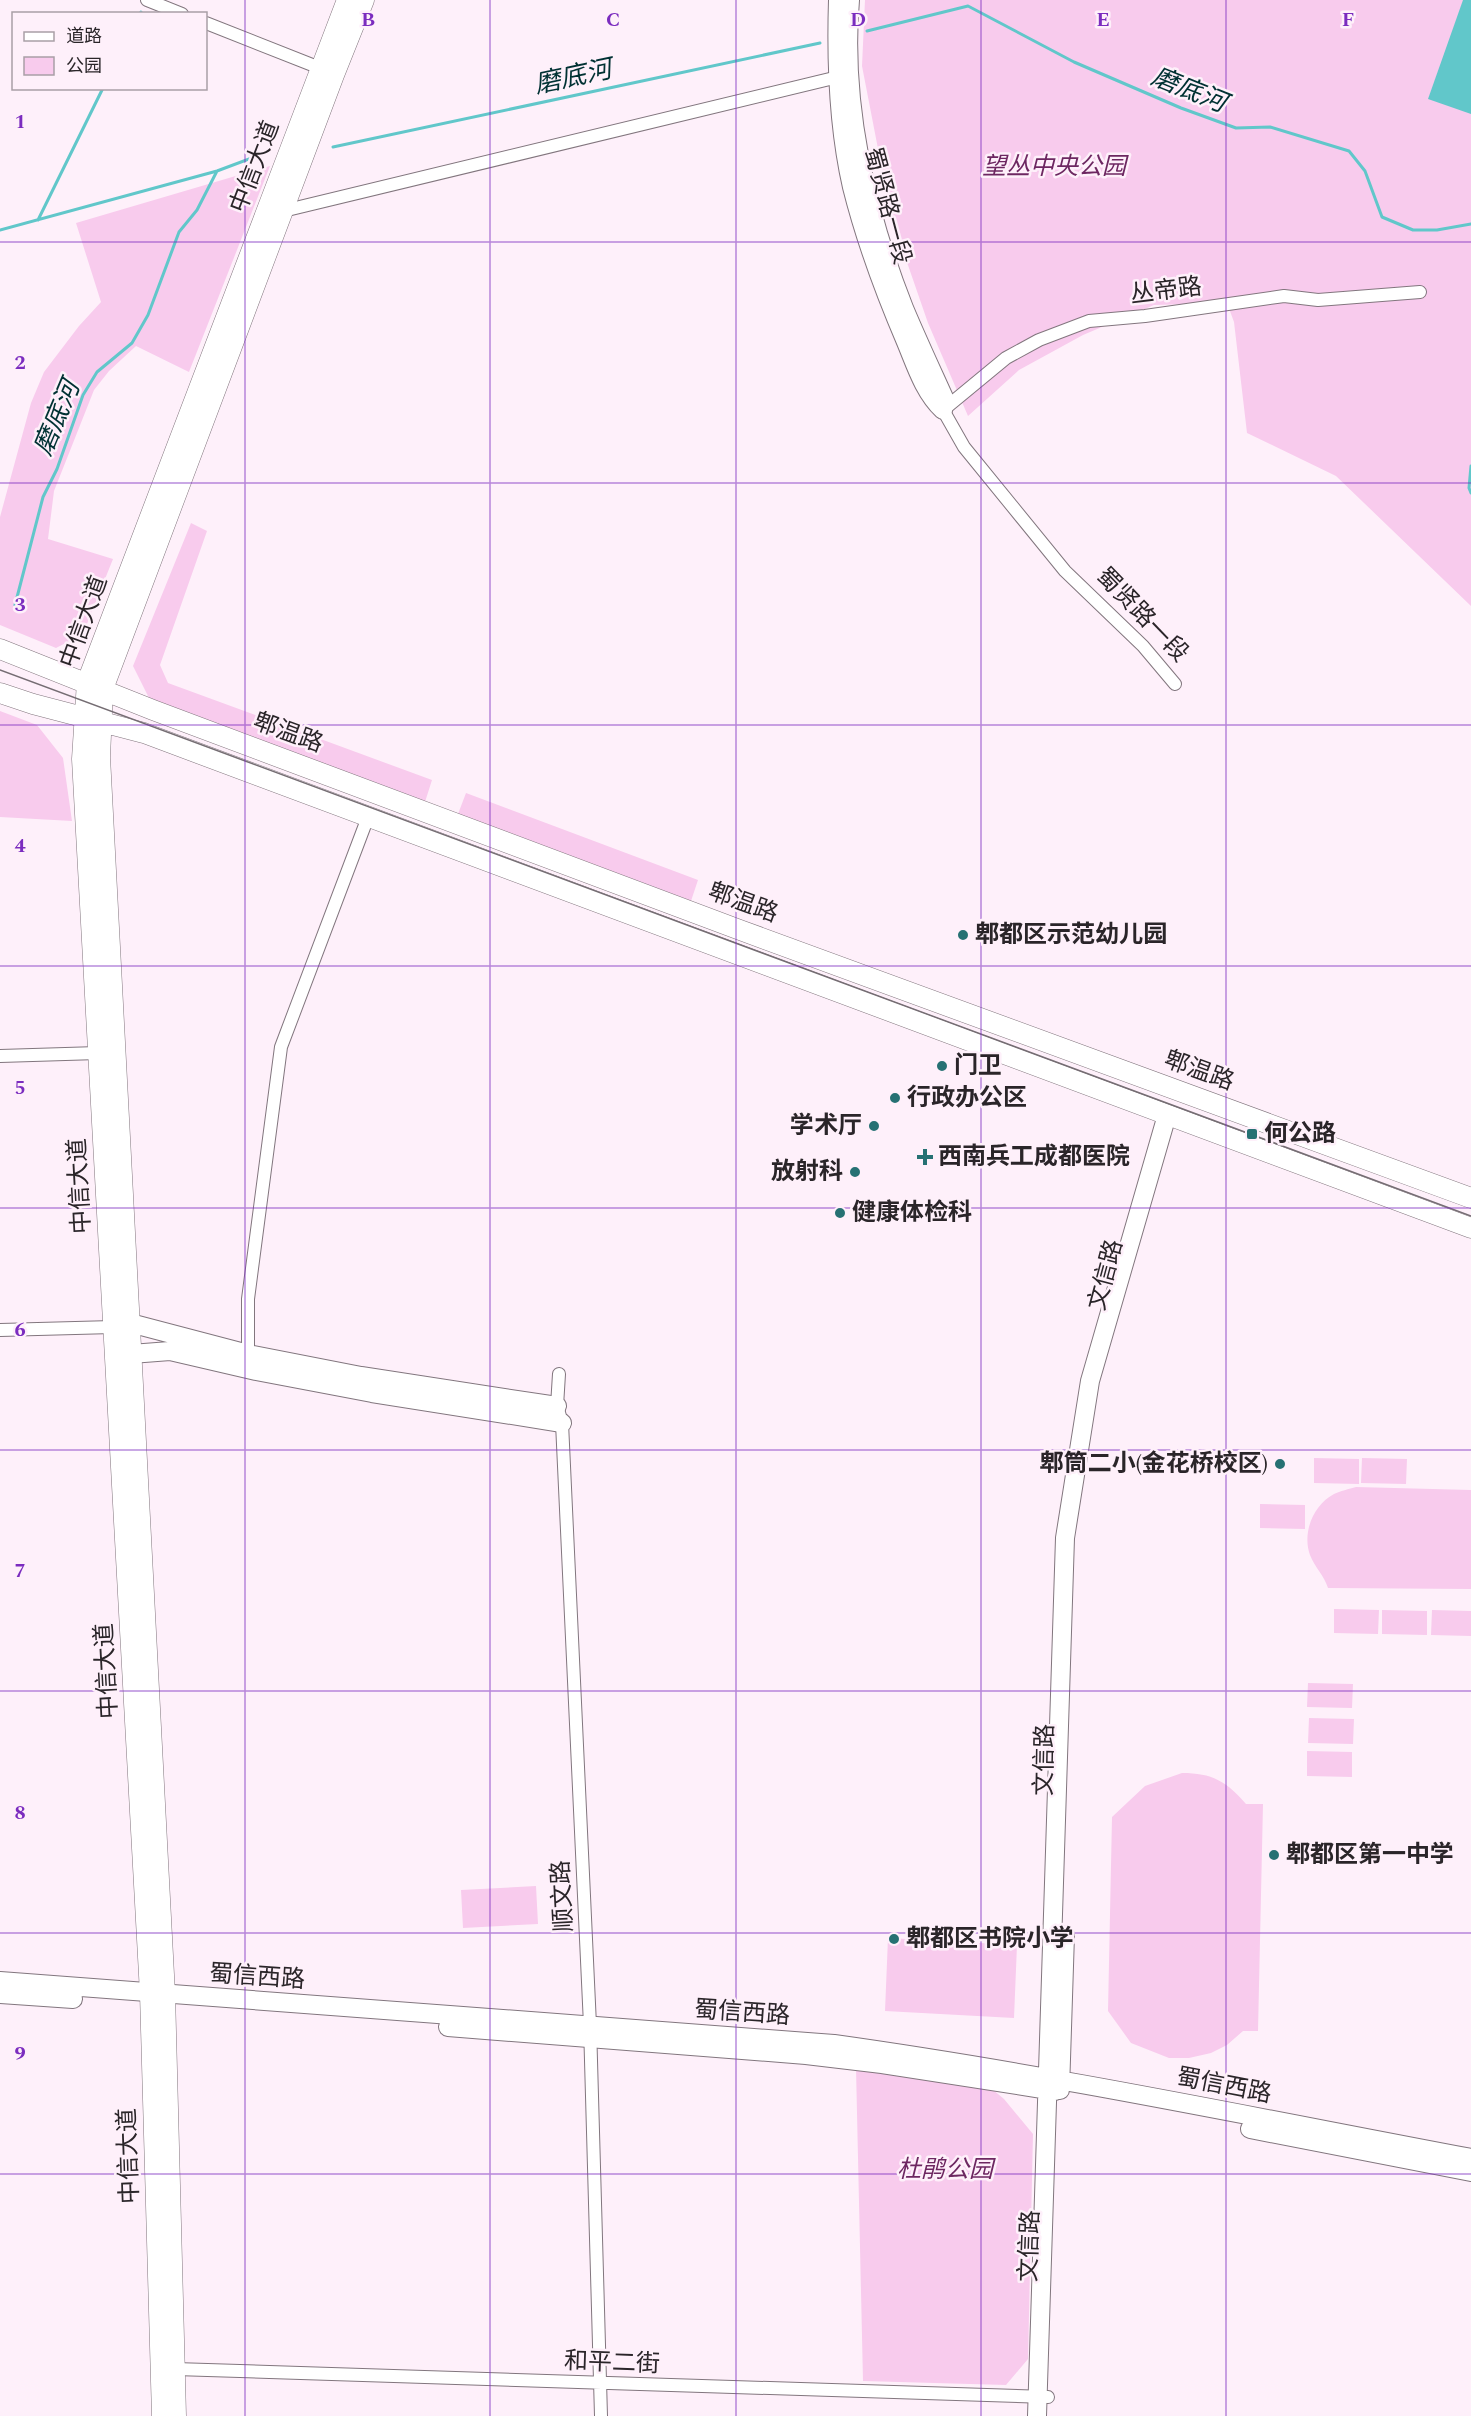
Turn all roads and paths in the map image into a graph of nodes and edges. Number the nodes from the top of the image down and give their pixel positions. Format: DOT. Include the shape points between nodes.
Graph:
graph roads {
  1 [pos="147,0"];
  2 [pos="347,0"];
  3 [pos="364,0"];
  4 [pos="838,0"];
  5 [pos="850,0"];
  6 [pos="177,12"];
  7 [pos="207,23"];
  8 [pos="320,68"];
  9 [pos="838,77"];
  10 [pos="283,211"];
  11 [pos="1420,292"];
  12 [pos="943,410"];
  13 [pos="0,649"];
  14 [pos="1175,684"];
  15 [pos="95,686"];
  16 [pos="0,693"];
  17 [pos="93,719"];
  18 [pos="368,818"];
  19 [pos="99,1053"];
  20 [pos="0,1056"];
  21 [pos="1171,1116"];
  22 [pos="1471,1198"];
  23 [pos="1471,1228"];
  24 [pos="122,1325"];
  25 [pos="0,1330"];
  26 [pos="131,1354"];
  27 [pos="248,1354"];
  28 [pos="559,1374"];
  29 [pos="559,1415"];
  30 [pos="0,1981"];
  31 [pos="0,1994"];
  32 [pos="157,2000"];
  33 [pos="590,2032"];
  34 [pos="1054,2084"];
  35 [pos="1471,2158"];
  36 [pos="1471,2172"];
  37 [pos="175,2369"];
  38 [pos="600,2384"];
  39 [pos="1043,2397"];
  40 [pos="162,2416"];
  41 [pos="176,2416"];
  42 [pos="601,2416"];
  43 [pos="1037,2416"];
  44 [pos="1048,2416"];
  1 -- 6 [label="street"];
  2 -- 8 [label="main road, 中信大道"];
  3 -- 10 [label="main road, 中信大道"];
  4 -- 9 [label="street, 蜀贤路一段"];
  5 -- 12 [label="street, 蜀贤路一段" via="850,92 859,159 904,306 945,399"];
  7 -- 8 [label="street"];
  8 -- 15 [label="main road, 中信大道"];
  9 -- 10 [label="street"];
  9 -- 12 [label="street, 蜀贤路一段" via="852,186 867,238 931,399"];
  10 -- 15 [label="main road, 中信大道"];
  11 -- 12 [label="street, 丛帝路" via="1318,300 1284,296 1089,321 1039,340 1006,358"];
  12 -- 14 [label="street, 蜀贤路一段" via="964,447 1065,571 1143,646"];
  13 -- 15 [label="main road, 郫温路"];
  15 -- 17 [label="main road, 中信大道"];
  15 -- 22 [label="main road, 郫温路" via="696,913"];
  16 -- 17 [label="main road"];
  17 -- 18 [label="main road" via="144,733"];
  17 -- 19 [label="main road, 中信大道" via="82,759"];
  17 -- 24 [label="main road, 中信大道" via="100,756"];
  18 -- 21 [label="main road"];
  18 -- 27 [label="street" via="280,1047 248,1299"];
  19 -- 20 [label="street"];
  19 -- 24 [label="main road, 中信大道"];
  21 -- 23 [label="main road"];
  21 -- 34 [label="street, 文信路" via="1090,1381 1065,1538"];
  24 -- 25 [label="street"];
  24 -- 26 [label="main road, 中信大道"];
  24 -- 27 [label="street"];
  24 -- 32 [label="main road, 中信大道"];
  26 -- 29 [label="street" via="170,1351 326,1384"];
  26 -- 32 [label="main road, 中信大道"];
  27 -- 29 [label="street"];
  28 -- 29 [label="street, 顺文路"];
  29 -- 33 [label="street, 顺文路"];
  30 -- 32 [label="street, 蜀信西路"];
  31 -- 32 [label="street, 蜀信西路"];
  32 -- 33 [label="street, 蜀信西路"];
  32 -- 37 [label="main road, 中信大道"];
  32 -- 40 [label="main road, 中信大道"];
  33 -- 34 [label="street, 蜀信西路" via="834,2044 949,2060"];
  33 -- 38 [label="street, 顺文路"];
  34 -- 35 [label="street, 蜀信西路"];
  34 -- 36 [label="street, 蜀信西路"];
  34 -- 39 [label="street, 文信路"];
  37 -- 38 [label="street, 和平二街"];
  37 -- 41 [label="main road, 中信大道"];
  38 -- 39 [label="street, 和平二街"];
  38 -- 42 [label="street, 顺文路"];
  39 -- 43 [label="street"];
  39 -- 44 [label="street, 文信路"];
}
